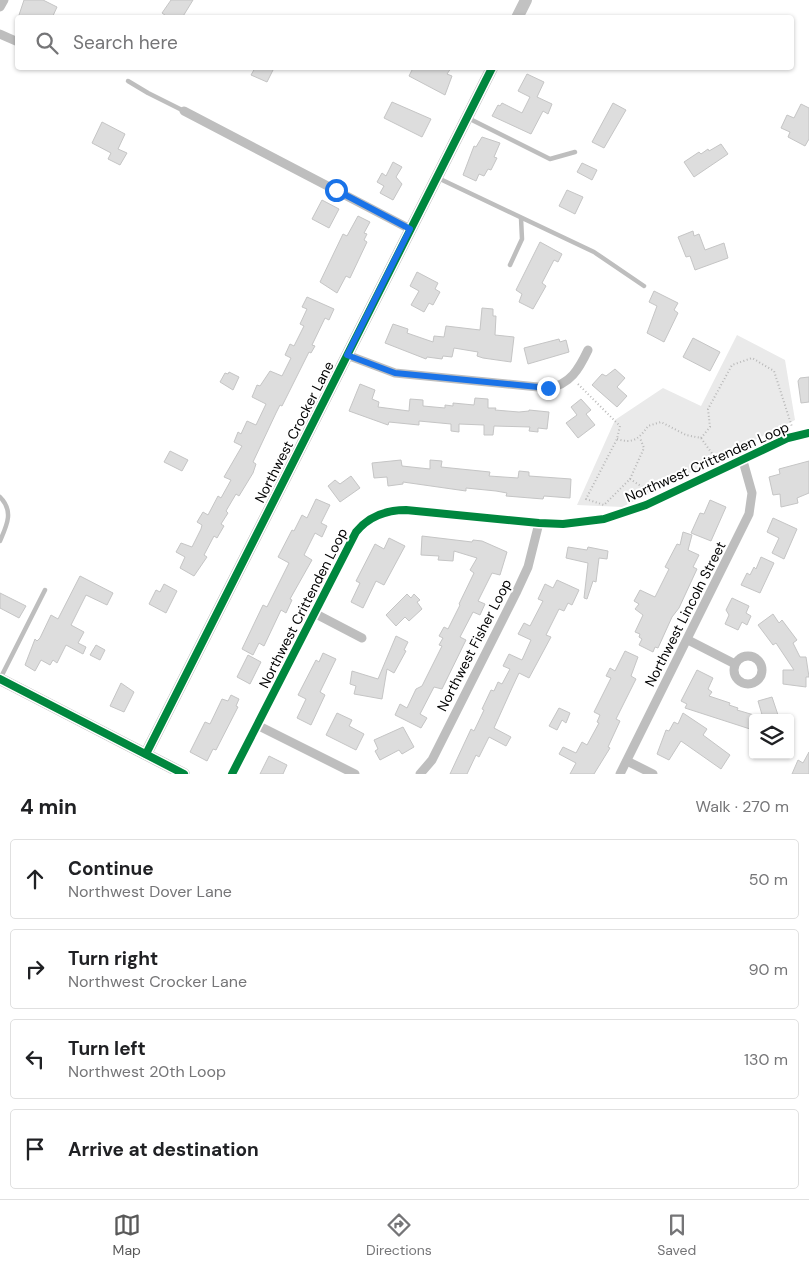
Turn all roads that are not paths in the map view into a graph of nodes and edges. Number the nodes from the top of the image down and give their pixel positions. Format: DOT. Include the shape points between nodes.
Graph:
graph roads {
  1 [pos="4,0"];
  2 [pos="526,0"];
  3 [pos="0,7"];
  4 [pos="518,15"];
  5 [pos="0,34"];
  6 [pos="15,41"];
  7 [pos="491,70"];
  8 [pos="128,81"];
  9 [pos="184,111"];
  10 [pos="467,117"];
  11 [pos="575,152"];
  12 [pos="436,178"];
  13 [pos="521,218"];
  14 [pos="410,229"];
  15 [pos="510,265"];
  16 [pos="644,286"];
  17 [pos="588,350"];
  18 [pos="347,355"];
  19 [pos="809,433"];
  20 [pos="743,461"];
  21 [pos="0,497"];
  22 [pos="538,523"];
  23 [pos="0,541"];
  24 [pos="45,590"];
  25 [pos="314,613"];
  26 [pos="362,638"];
  27 [pos="688,640"];
  28 [pos="735,664"];
  29 [pos="0,678"];
  30 [pos="257,724"];
  31 [pos="146,754"];
  32 [pos="627,760"];
  33 [pos="184,774"];
  34 [pos="232,774"];
  35 [pos="355,774"];
  36 [pos="420,774"];
  37 [pos="620,774"];
  38 [pos="653,774"];
  1 -- 3 [label="street"];
  2 -- 4 [label="street"];
  5 -- 6 [label="street"];
  7 -- 10 [label="street, Northwest Crocker Lane"];
  8 -- 9 [label="lane"];
  9 -- 14 [label="street"];
  10 -- 11 [label="lane" via="550,159"];
  10 -- 12 [label="street, Northwest Crocker Lane"];
  12 -- 13 [label="lane"];
  12 -- 14 [label="street, Northwest Crocker Lane"];
  13 -- 15 [label="lane" via="522,239"];
  13 -- 16 [label="lane" via="594,252"];
  14 -- 18 [label="street, Northwest Crocker Lane"];
  17 -- 18 [label="street" via="571,377 561,385 548,388 383,370"];
  18 -- 31 [label="street, Northwest Crocker Lane"];
  19 -- 20 [label="street, Northwest Crittenden Loop" via="795,436"];
  20 -- 22 [label="street, Northwest Crittenden Loop" via="604,519 563,524"];
  20 -- 27 [label="street, Northwest Lincoln Street" via="752,493 749,514"];
  21 -- 23 [label="lane" via="7,503 9,512"];
  22 -- 25 [label="street, Northwest Crittenden Loop" via="406,510 379,514 356,532"];
  22 -- 36 [label="street, Northwest Fisher Loop" via="528,567 516,593 432,760"];
  24 -- 29 [label="lane"];
  25 -- 26 [label="street"];
  25 -- 30 [label="street, Northwest Crittenden Loop"];
  27 -- 28 [label="street"];
  27 -- 32 [label="street, Northwest Lincoln Street"];
  29 -- 31 [label="street"];
  30 -- 34 [label="street, Northwest Crittenden Loop"];
  30 -- 35 [label="street"];
  31 -- 33 [label="street"];
  32 -- 37 [label="street, Northwest Lincoln Street"];
  32 -- 38 [label="street"];
}
